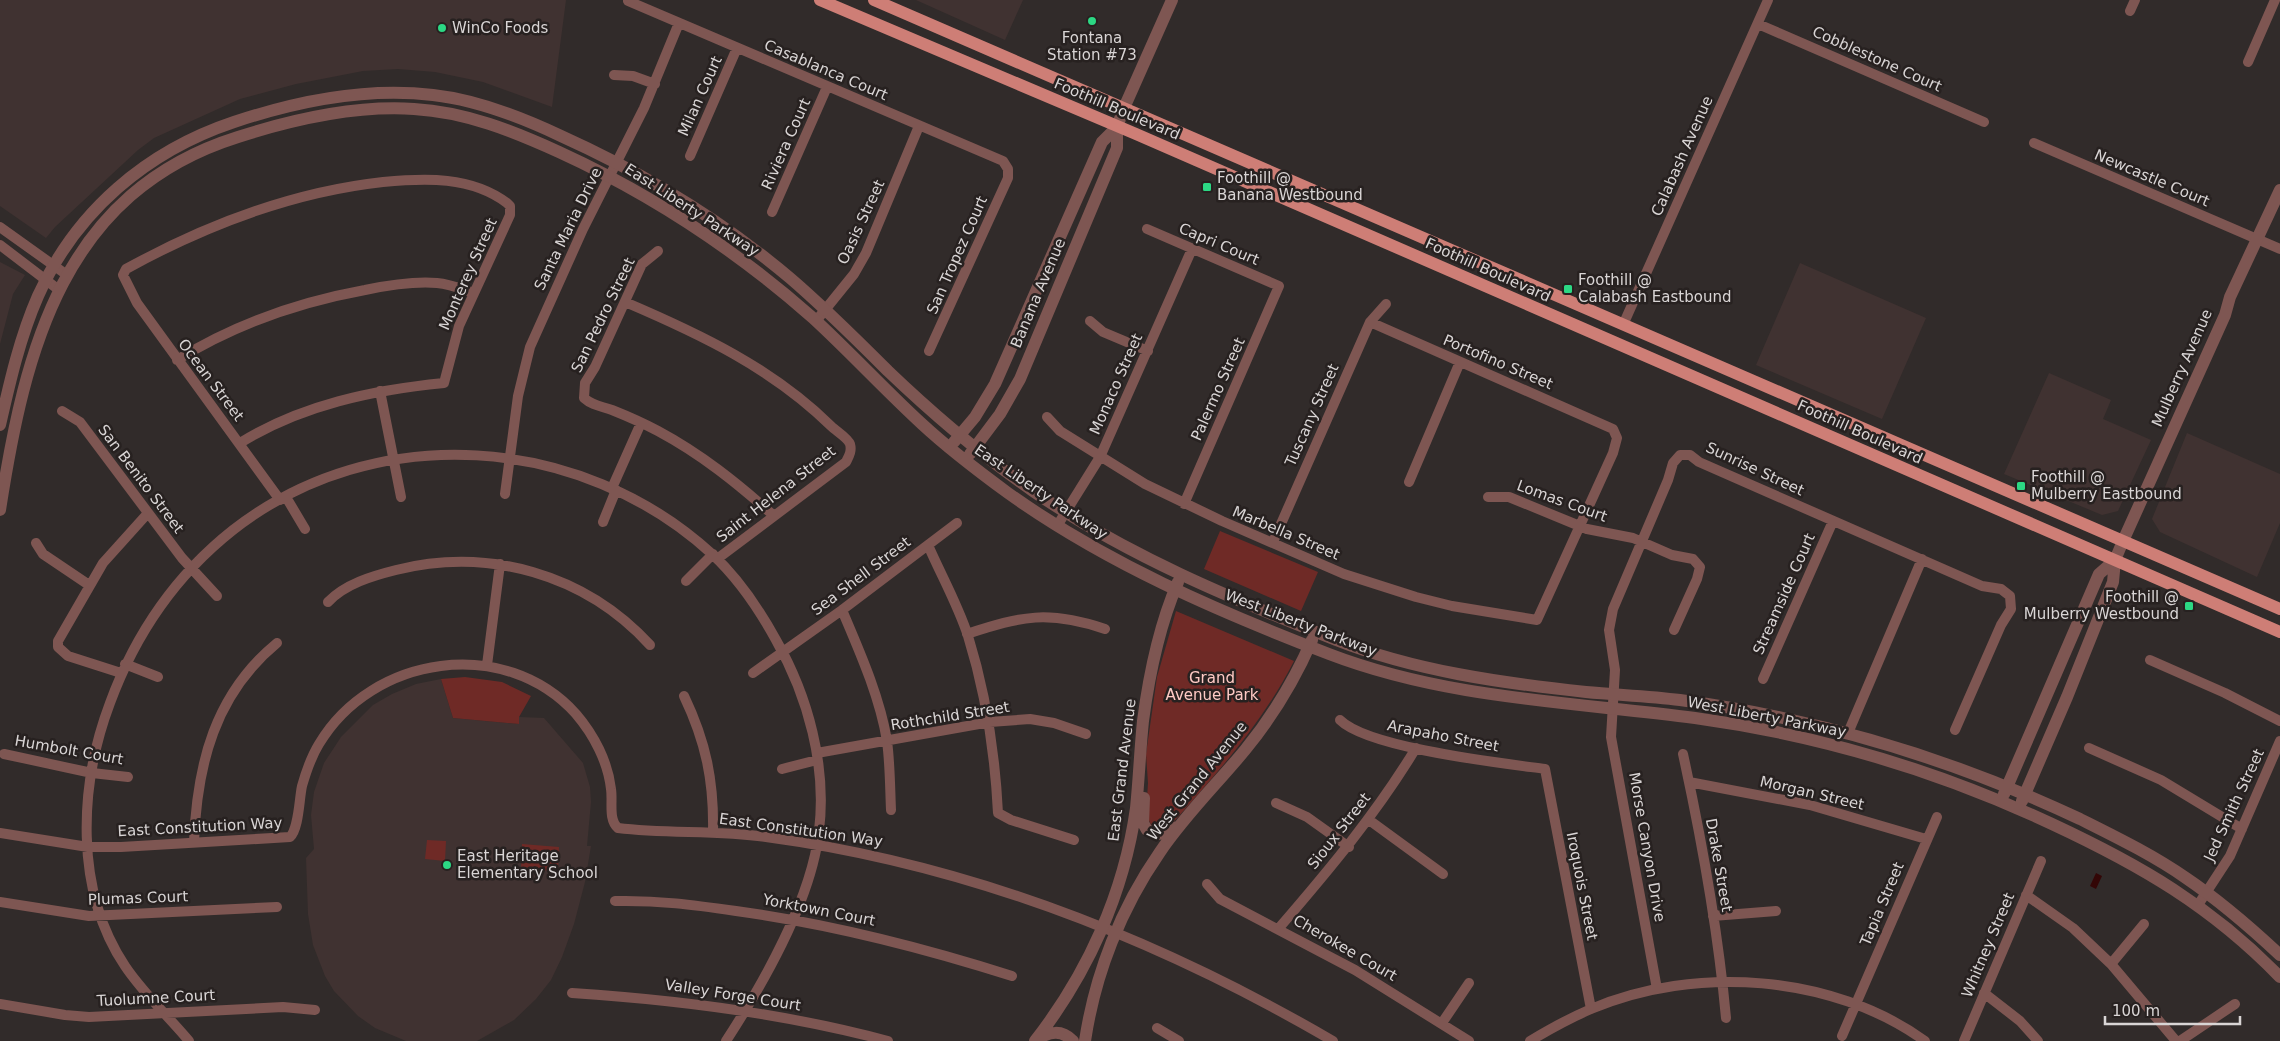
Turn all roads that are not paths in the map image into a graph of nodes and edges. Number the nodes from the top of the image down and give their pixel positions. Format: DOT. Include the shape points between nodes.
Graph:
graph roads {
  1 [pos="820,0"];
  2 [pos="874,0"];
  3 [pos="1172,0"];
  4 [pos="1768,0"];
  5 [pos="2135,0"];
  6 [pos="2275,0"];
  7 [pos="628,1"];
  8 [pos="2130,11"];
  9 [pos="679,23"];
  10 [pos="1758,24"];
  11 [pos="737,48"];
  12 [pos="2248,62"];
  13 [pos="614,75"];
  14 [pos="655,84"];
  15 [pos="827,87"];
  16 [pos="1124,108"];
  17 [pos="1984,122"];
  18 [pos="919,126"];
  19 [pos="1117,127"];
  20 [pos="2034,143"];
  21 [pos="690,156"];
  22 [pos="617,162"];
  23 [pos="1008,169"];
  24 [pos="610,177"];
  25 [pos="2280,190"];
  26 [pos="510,206"];
  27 [pos="772,212"];
  28 [pos="0,227"];
  29 [pos="1147,229"];
  30 [pos="2258,240"];
  31 [pos="0,245"];
  32 [pos="1192,248"];
  33 [pos="2280,249"];
  34 [pos="658,251"];
  35 [pos="54,265"];
  36 [pos="67,275"];
  37 [pos="46,280"];
  38 [pos="1279,286"];
  39 [pos="59,290"];
  40 [pos="474,293"];
  41 [pos="624,302"];
  42 [pos="1386,304"];
  43 [pos="826,310"];
  44 [pos="816,321"];
  45 [pos="1090,321"];
  46 [pos="1370,322"];
  47 [pos="1623,325"];
  48 [pos="930,351"];
  49 [pos="1148,351"];
  50 [pos="177,360"];
  51 [pos="1460,362"];
  52 [pos="380,392"];
  53 [pos="62,411"];
  54 [pos="1047,417"];
  55 [pos="641,423"];
  56 [pos="0,425"];
  57 [pos="960,436"];
  58 [pos="240,443"];
  59 [pos="949,448"];
  60 [pos="974,448"];
  61 [pos="510,457"];
  62 [pos="1100,457"];
  63 [pos="393,460"];
  64 [pos="964,460"];
  65 [pos="1409,482"];
  66 [pos="614,489"];
  67 [pos="505,494"];
  68 [pos="401,497"];
  69 [pos="1488,497"];
  70 [pos="283,498"];
  71 [pos="1184,504"];
  72 [pos="0,510"];
  73 [pos="1066,512"];
  74 [pos="148,513"];
  75 [pos="773,515"];
  76 [pos="1833,521"];
  77 [pos="603,522"];
  78 [pos="957,522"];
  79 [pos="1057,526"];
  80 [pos="1579,526"];
  81 [pos="305,529"];
  82 [pos="2123,541"];
  83 [pos="1273,542"];
  84 [pos="1642,542"];
  85 [pos="36,543"];
  86 [pos="928,545"];
  87 [pos="715,557"];
  88 [pos="1922,559"];
  89 [pos="2115,560"];
  90 [pos="500,564"];
  91 [pos="191,570"];
  92 [pos="1181,574"];
  93 [pos="686,581"];
  94 [pos="89,585"];
  95 [pos="1175,589"];
  96 [pos="217,596"];
  97 [pos="328,602"];
  98 [pos="2280,609"];
  99 [pos="842,610"];
  100 [pos="1105,629"];
  101 [pos="1674,630"];
  102 [pos="1316,632"];
  103 [pos="2280,632"];
  104 [pos="967,634"];
  105 [pos="277,643"];
  106 [pos="650,645"];
  107 [pos="1310,646"];
  108 [pos="783,652"];
  109 [pos="2150,660"];
  110 [pos="487,665"];
  111 [pos="123,668"];
  112 [pos="753,673"];
  113 [pos="158,677"];
  114 [pos="1763,680"];
  115 [pos="1613,694"];
  116 [pos="684,696"];
  117 [pos="1612,710"];
  118 [pos="1340,720"];
  119 [pos="2280,721"];
  120 [pos="990,722"];
  121 [pos="1955,730"];
  122 [pos="1848,733"];
  123 [pos="1086,734"];
  124 [pos="886,740"];
  125 [pos="2280,741"];
  126 [pos="1416,748"];
  127 [pos="2089,748"];
  128 [pos="4,754"];
  129 [pos="1683,754"];
  130 [pos="817,757"];
  131 [pos="782,769"];
  132 [pos="1545,769"];
  133 [pos="92,773"];
  134 [pos="128,776"];
  135 [pos="1689,782"];
  136 [pos="1138,785"];
  137 [pos="2007,787"];
  138 [pos="2025,794"];
  139 [pos="2001,801"];
  140 [pos="1276,803"];
  141 [pos="2019,808"];
  142 [pos="891,810"];
  143 [pos="1937,817"];
  144 [pos="1369,820"];
  145 [pos="1179,826"];
  146 [pos="2242,829"];
  147 [pos="713,832"];
  148 [pos="0,833"];
  149 [pos="1926,839"];
  150 [pos="1074,840"];
  151 [pos="194,842"];
  152 [pos="817,845"];
  153 [pos="88,847"];
  154 [pos="1348,847"];
  155 [pos="2041,861"];
  156 [pos="1443,874"];
  157 [pos="1207,884"];
  158 [pos="2207,892"];
  159 [pos="2026,895"];
  160 [pos="615,901"];
  161 [pos="0,902"];
  162 [pos="2198,905"];
  163 [pos="277,907"];
  164 [pos="1776,911"];
  165 [pos="99,916"];
  166 [pos="1713,916"];
  167 [pos="792,919"];
  168 [pos="2144,924"];
  169 [pos="1102,928"];
  170 [pos="1279,928"];
  171 [pos="1116,933"];
  172 [pos="2280,954"];
  173 [pos="2111,964"];
  174 [pos="1012,976"];
  175 [pos="2280,976"];
  176 [pos="1723,982"];
  177 [pos="1469,983"];
  178 [pos="1657,989"];
  179 [pos="572,993"];
  180 [pos="1984,993"];
  181 [pos="0,1004"];
  182 [pos="1855,1004"];
  183 [pos="2235,1004"];
  184 [pos="1591,1009"];
  185 [pos="315,1010"];
  186 [pos="747,1010"];
  187 [pos="164,1012"];
  188 [pos="1726,1018"];
  189 [pos="1442,1023"];
  190 [pos="1157,1028"];
  191 [pos="1842,1036"];
  192 [pos="1036,1040"];
  193 [pos="189,1041"];
  194 [pos="726,1041"];
  195 [pos="888,1041"];
  196 [pos="1073,1041"];
  197 [pos="1085,1041"];
  198 [pos="1180,1041"];
  199 [pos="1333,1041"];
  200 [pos="1469,1041"];
  201 [pos="1530,1041"];
  202 [pos="1925,1041"];
  203 [pos="1964,1041"];
  204 [pos="2038,1041"];
  205 [pos="2176,1041"];
  206 [pos="2180,1041"];
  1 -- 19 [label="main road, Foothill Boulevard"];
  2 -- 16 [label="main road, Foothill Boulevard"];
  3 -- 16 [label="street, Banana Avenue"];
  4 -- 10 [label="street, Calabash Avenue"];
  5 -- 8 [label="street"];
  6 -- 12 [label="street"];
  7 -- 9 [label="street, Casablanca Court"];
  9 -- 11 [label="street, Casablanca Court"];
  9 -- 14 [label="street, Santa Maria Drive"];
  10 -- 17 [label="street, Cobblestone Court"];
  10 -- 47 [label="street, Calabash Avenue"];
  11 -- 15 [label="street, Casablanca Court"];
  11 -- 21 [label="street, Milan Court"];
  13 -- 14 [label="street" via="634,76"];
  14 -- 22 [label="street, Santa Maria Drive"];
  15 -- 18 [label="street, Casablanca Court"];
  15 -- 27 [label="street, Riviera Court"];
  16 -- 19 [label="street, Banana Avenue"];
  16 -- 47 [label="main road, Foothill Boulevard"];
  18 -- 23 [label="street, Casablanca Court" via="1003,160"];
  18 -- 43 [label="street, Oasis Street" via="866,253"];
  19 -- 57 [label="street, Banana Avenue" via="1102,142 1004,367"];
  19 -- 60 [label="street, Banana Avenue" via="1116,150 1020,379 1000,414"];
  19 -- 89 [label="main road, Foothill Boulevard"];
  20 -- 30 [label="street, Newcastle Court"];
  22 -- 24 [label="street, Santa Maria Drive"];
  22 -- 35 [label="street, East Liberty Parkway" via="528,121 459,99 390,92 310,102 226,125 163,153 106,198 81,226"];
  22 -- 43 [label="street, East Liberty Parkway" via="726,230 778,268"];
  23 -- 48 [label="street, San Tropez Court" via="1008,178"];
  24 -- 36 [label="street, East Liberty Parkway" via="494,125 447,113 399,108 337,113 219,143 164,171 107,219"];
  24 -- 44 [label="street, East Liberty Parkway" via="716,242"];
  24 -- 61 [label="street, Santa Maria Drive" via="530,346 520,387"];
  25 -- 30 [label="street, Mulberry Avenue"];
  26 -- 40 [label="street, Monterey Street" via="510,214"];
  26 -- 50 [label="street, Ocean Street" via="500,198 462,182 443,179 390,181 282,202 210,228 154,254 123,275 131,295"];
  28 -- 35 [label="street"];
  29 -- 32 [label="street, Capri Court"];
  30 -- 33 [label="street, Newcastle Court"];
  30 -- 82 [label="street, Mulberry Avenue"];
  31 -- 37 [label="street"];
  32 -- 38 [label="street, Capri Court"];
  32 -- 49 [label="street, Monaco Street"];
  34 -- 41 [label="street, San Pedro Street" via="642,264"];
  35 -- 36 [label="street"];
  35 -- 37 [label="street, East Liberty Parkway"];
  36 -- 39 [label="street, East Liberty Parkway"];
  37 -- 39 [label="street"];
  37 -- 56 [label="street, East Liberty Parkway" via="22,338"];
  38 -- 71 [label="street, Palermo Street"];
  39 -- 72 [label="street, East Liberty Parkway" via="33,359 12,442"];
  40 -- 50 [label="street" via="448,284 417,282 326,298 250,323"];
  40 -- 52 [label="street, Monterey Street" via="454,340 444,383"];
  41 -- 55 [label="street, San Pedro Street" via="585,383 584,398 592,405"];
  41 -- 75 [label="street, Saint Helena Street" via="705,337 777,381 808,403 849,442 851,451 846,462"];
  42 -- 46 [label="street, Tuscany Street"];
  43 -- 44 [label="street, Oasis Street"];
  43 -- 57 [label="street, East Liberty Parkway"];
  44 -- 59 [label="street, East Liberty Parkway"];
  45 -- 49 [label="street" via="1103,332"];
  46 -- 51 [label="street, Portofino Street"];
  46 -- 83 [label="street, Tuscany Street"];
  47 -- 82 [label="main road, Foothill Boulevard"];
  49 -- 62 [label="street, Monaco Street"];
  50 -- 58 [label="street, Ocean Street"];
  51 -- 65 [label="street"];
  51 -- 80 [label="street, Portofino Street" via="1613,429 1617,438 1613,452"];
  52 -- 58 [label="street" via="295,416"];
  52 -- 63 [label="street"];
  53 -- 74 [label="street, San Benito Street" via="80,422"];
  54 -- 62 [label="street, Marbella Street" via="1060,431"];
  55 -- 66 [label="street"];
  55 -- 75 [label="street" via="695,452 728,475"];
  57 -- 59 [label="street, Banana Avenue"];
  57 -- 60 [label="street, East Liberty Parkway"];
  58 -- 70 [label="street, Ocean Street"];
  59 -- 64 [label="street, East Liberty Parkway"];
  60 -- 64 [label="street, Banana Avenue"];
  60 -- 73 [label="street, East Liberty Parkway"];
  61 -- 63 [label="street" via="444,455"];
  61 -- 66 [label="street" via="552,466"];
  61 -- 67 [label="street, Santa Maria Drive"];
  62 -- 71 [label="street, Marbella Street"];
  62 -- 73 [label="street, Monaco Street"];
  63 -- 68 [label="street"];
  63 -- 70 [label="street" via="336,475"];
  64 -- 79 [label="street, East Liberty Parkway"];
  66 -- 77 [label="street"];
  66 -- 87 [label="street" via="655,510"];
  69 -- 80 [label="street, Lomas Court" via="1509,496"];
  70 -- 81 [label="street, Ocean Street"];
  70 -- 91 [label="street" via="233,530"];
  71 -- 83 [label="street, Marbella Street"];
  73 -- 79 [label="street, Monaco Street"];
  73 -- 92 [label="street, East Liberty Parkway"];
  74 -- 91 [label="street, San Benito Street"];
  74 -- 94 [label="street" via="114,550"];
  75 -- 87 [label="street, Saint Helena Street"];
  76 -- 84 [label="street, Sunrise Street" via="1690,455 1680,455 1673,463"];
  76 -- 88 [label="street, Sunrise Street"];
  76 -- 114 [label="street, Streamside Court"];
  78 -- 86 [label="street, Sea Shell Street"];
  79 -- 95 [label="street, East Liberty Parkway"];
  80 -- 83 [label="street, Marbella Street" via="1537,620 1452,606 1389,590"];
  80 -- 84 [label="street, Lomas Court"];
  82 -- 89 [label="street, Mulberry Avenue"];
  82 -- 98 [label="main road, Foothill Boulevard"];
  84 -- 101 [label="street, Lomas Court" via="1672,555 1693,559 1700,567"];
  84 -- 115 [label="street, Sunrise Street" via="1613,610 1609,630 1615,670"];
  85 -- 94 [label="street" via="43,554"];
  86 -- 99 [label="street, Sea Shell Street"];
  86 -- 104 [label="street"];
  87 -- 93 [label="street, Saint Helena Street"];
  87 -- 108 [label="street" via="753,603"];
  88 -- 121 [label="street, Sunrise Street" via="1982,586 2000,589 2010,596 2012,609 2001,625"];
  88 -- 122 [label="street"];
  89 -- 103 [label="main road, Foothill Boulevard"];
  89 -- 137 [label="street, Mulberry Avenue" via="2100,574"];
  89 -- 138 [label="street, Mulberry Avenue" via="2113,582 2068,697"];
  90 -- 97 [label="street" via="448,561 409,567 356,583 336,593"];
  90 -- 106 [label="street" via="547,575 583,591 615,612"];
  90 -- 110 [label="street"];
  91 -- 96 [label="street, San Benito Street"];
  91 -- 111 [label="street" via="150,619"];
  92 -- 95 [label="street, East Grand Avenue"];
  92 -- 102 [label="street, West Liberty Parkway"];
  94 -- 111 [label="street" via="61,634 58,647 68,656"];
  95 -- 107 [label="street, West Liberty Parkway"];
  95 -- 136 [label="street, East Grand Avenue" via="1148,688"];
  99 -- 108 [label="street, Sea Shell Street"];
  99 -- 124 [label="street" via="861,654"];
  100 -- 104 [label="street" via="1081,621 1034,616"];
  102 -- 107 [label="street, West Grand Avenue"];
  102 -- 115 [label="street, West Liberty Parkway" via="1396,660 1527,684"];
  104 -- 120 [label="street"];
  105 -- 151 [label="street" via="248,669 219,719 200,783"];
  107 -- 117 [label="street, West Liberty Parkway" via="1373,669 1445,686"];
  107 -- 145 [label="street, West Grand Avenue" via="1260,730"];
  108 -- 112 [label="street, Sea Shell Street"];
  108 -- 130 [label="street" via="798,684"];
  109 -- 119 [label="street"];
  110 -- 147 [label="street, East Constitution Way" via="535,682 560,699 581,721 603,758 611,787 612,819 618,828"];
  110 -- 151 [label="street, East Constitution Way" via="444,665 419,669 381,684 350,707 326,734 311,760 300,796 295,829 290,837"];
  111 -- 113 [label="street"];
  111 -- 133 [label="street" via="102,728"];
  115 -- 117 [label="street, Sunrise Street"];
  115 -- 122 [label="street, West Liberty Parkway" via="1743,710"];
  116 -- 147 [label="street" via="707,757 714,797"];
  117 -- 139 [label="street, West Liberty Parkway" via="1704,719 1802,737 1884,759"];
  117 -- 178 [label="street, Morse Canyon Drive" via="1611,738"];
  118 -- 126 [label="street, Arapaho Street" via="1356,731"];
  120 -- 123 [label="street, Rothchild Street" via="1030,720 1054,723"];
  120 -- 124 [label="street, Rothchild Street"];
  120 -- 150 [label="street" via="998,813"];
  122 -- 137 [label="street, West Liberty Parkway" via="1924,755"];
  124 -- 130 [label="street, Rothchild Street"];
  124 -- 142 [label="street"];
  125 -- 146 [label="street, Jed Smith Street"];
  126 -- 132 [label="street, Arapaho Street"];
  126 -- 144 [label="street, Sioux Street"];
  127 -- 146 [label="street" via="2161,780"];
  128 -- 133 [label="street, Humbolt Court"];
  129 -- 135 [label="street, Drake Street"];
  130 -- 131 [label="street, Rothchild Street"];
  130 -- 152 [label="street" via="820,818"];
  132 -- 184 [label="street, Iroquois Street"];
  133 -- 134 [label="street, Humbolt Court"];
  133 -- 153 [label="street"];
  135 -- 149 [label="street, Morgan Street" via="1810,805"];
  135 -- 166 [label="street, Drake Street"];
  136 -- 145 [label="street" via="1144,796 1143,823 1147,830 1159,834"];
  136 -- 169 [label="street, East Grand Avenue" via="1127,853 1111,910"];
  137 -- 138 [label="street, West Liberty Parkway"];
  137 -- 139 [label="street, Mulberry Avenue"];
  138 -- 141 [label="street, Mulberry Avenue"];
  138 -- 158 [label="street, West Liberty Parkway" via="2132,845"];
  139 -- 141 [label="street, West Liberty Parkway"];
  140 -- 154 [label="street" via="1307,817"];
  141 -- 162 [label="street, West Liberty Parkway" via="2118,855"];
  143 -- 149 [label="street, Tapia Street"];
  144 -- 154 [label="street, Sioux Street"];
  144 -- 156 [label="street"];
  145 -- 171 [label="street, West Grand Avenue" via="1143,878"];
  146 -- 158 [label="street, Jed Smith Street" via="2230,856"];
  147 -- 152 [label="street, East Constitution Way"];
  148 -- 153 [label="street, East Constitution Way"];
  149 -- 182 [label="street, Tapia Street"];
  151 -- 153 [label="street, East Constitution Way"];
  152 -- 167 [label="street"];
  152 -- 169 [label="street, East Constitution Way" via="899,860 981,883"];
  153 -- 165 [label="street"];
  154 -- 170 [label="street, Sioux Street"];
  155 -- 159 [label="street, Whitney Street"];
  157 -- 170 [label="street, Cherokee Court" via="1220,899"];
  158 -- 162 [label="street, Jed Smith Street"];
  158 -- 172 [label="street, West Liberty Parkway"];
  159 -- 173 [label="street" via="2073,928"];
  159 -- 180 [label="street, Whitney Street"];
  160 -- 167 [label="street, Yorktown Court" via="655,900"];
  161 -- 165 [label="street, Plumas Court"];
  162 -- 175 [label="street, West Liberty Parkway" via="2246,943"];
  163 -- 165 [label="street, Plumas Court"];
  164 -- 166 [label="street"];
  165 -- 187 [label="street" via="126,969"];
  166 -- 176 [label="street, Drake Street"];
  167 -- 174 [label="street, Yorktown Court" via="869,934"];
  167 -- 186 [label="street"];
  168 -- 173 [label="street"];
  169 -- 171 [label="street, East Constitution Way"];
  169 -- 192 [label="street, East Grand Avenue" via="1067,997"];
  170 -- 189 [label="street, Cherokee Court"];
  171 -- 197 [label="street, West Grand Avenue" via="1095,990"];
  171 -- 199 [label="street, East Constitution Way" via="1231,985"];
  173 -- 205 [label="street"];
  176 -- 178 [label="street"];
  176 -- 182 [label="street" via="1800,989"];
  176 -- 188 [label="street, Drake Street"];
  177 -- 189 [label="street"];
  178 -- 184 [label="street"];
  179 -- 186 [label="street, Valley Forge Court" via="652,998"];
  180 -- 203 [label="street, Whitney Street"];
  180 -- 204 [label="street" via="2020,1021"];
  181 -- 187 [label="street, Tuolumne Court" via="89,1017"];
  182 -- 191 [label="street, Tapia Street"];
  182 -- 202 [label="street"];
  183 -- 206 [label="street"];
  184 -- 201 [label="street"];
  185 -- 187 [label="street, Tuolumne Court" via="283,1007"];
  186 -- 194 [label="street"];
  186 -- 195 [label="street, Valley Forge Court"];
  187 -- 193 [label="street"];
  189 -- 200 [label="street, Cherokee Court"];
  190 -- 198 [label="street"];
  192 -- 196 [label="street" via="1056,1032"];
}
